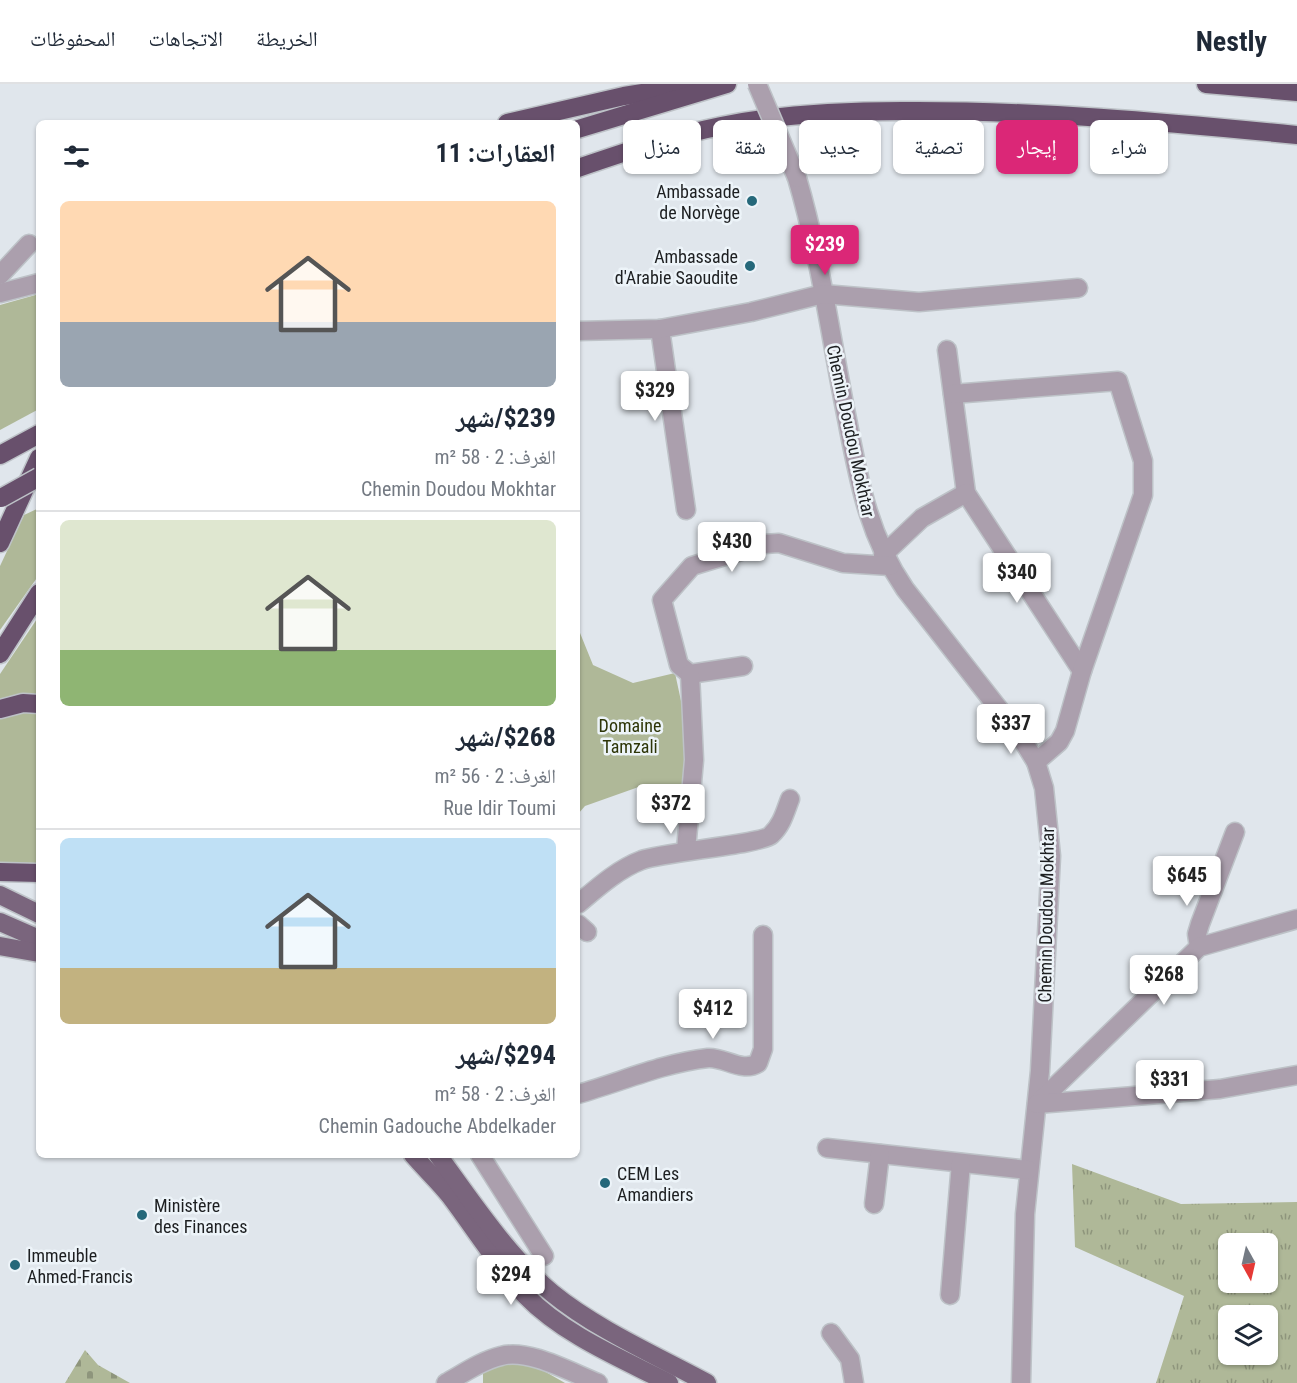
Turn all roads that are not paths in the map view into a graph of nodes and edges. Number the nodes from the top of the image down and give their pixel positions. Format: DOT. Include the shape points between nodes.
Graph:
graph roads {
  1 [pos="696,84"];
  2 [pos="727,84"];
  3 [pos="757,84"];
  4 [pos="1206,84"];
  5 [pos="1297,87"];
  6 [pos="1251,88"];
  7 [pos="1297,92"];
  8 [pos="520,120"];
  9 [pos="580,128"];
  10 [pos="1297,135"];
  11 [pos="580,167"];
  12 [pos="29,244"];
  13 [pos="0,275"];
  14 [pos="36,284"];
  15 [pos="1078,288"];
  16 [pos="0,292"];
  17 [pos="823,294"];
  18 [pos="660,329"];
  19 [pos="580,331"];
  20 [pos="947,350"];
  21 [pos="953,394"];
  22 [pos="34,437"];
  23 [pos="0,455"];
  24 [pos="36,465"];
  25 [pos="36,479"];
  26 [pos="966,493"];
  27 [pos="1,498"];
  28 [pos="686,510"];
  29 [pos="0,543"];
  30 [pos="886,561"];
  31 [pos="36,598"];
  32 [pos="0,654"];
  33 [pos="743,666"];
  34 [pos="1082,671"];
  35 [pos="690,674"];
  36 [pos="36,704"];
  37 [pos="0,709"];
  38 [pos="1036,762"];
  39 [pos="790,799"];
  40 [pos="1235,832"];
  41 [pos="686,850"];
  42 [pos="0,873"];
  43 [pos="36,873"];
  44 [pos="0,896"];
  45 [pos="580,902"];
  46 [pos="36,913"];
  47 [pos="1297,919"];
  48 [pos="0,922"];
  49 [pos="763,935"];
  50 [pos="36,938"];
  51 [pos="0,946"];
  52 [pos="1199,947"];
  53 [pos="36,952"];
  54 [pos="1297,1075"];
  55 [pos="580,1093"];
  56 [pos="1037,1104"];
  57 [pos="827,1148"];
  58 [pos="880,1154"];
  59 [pos="416,1158"];
  60 [pos="440,1158"];
  61 [pos="482,1158"];
  62 [pos="961,1163"];
  63 [pos="1028,1170"];
  64 [pos="874,1204"];
  65 [pos="544,1256"];
  66 [pos="950,1295"];
  67 [pos="831,1334"];
  68 [pos="473,1375"];
  69 [pos="446,1383"];
  70 [pos="598,1383"];
  71 [pos="669,1383"];
  72 [pos="707,1383"];
  73 [pos="854,1383"];
  74 [pos="1020,1383"];
  1 -- 8 [label="highway"];
  2 -- 9 [label="highway"];
  3 -- 17 [label="street, Chemin Doudou Mokhtar, bridge" via="797,178"];
  4 -- 6 [label="highway"];
  5 -- 6 [label="highway"];
  6 -- 7 [label="highway"];
  10 -- 11 [label="highway" via="983,110 873,111 722,126 669,138"];
  12 -- 13 [label="street"];
  14 -- 16 [label="street"];
  15 -- 17 [label="street" via="919,303"];
  17 -- 18 [label="street"];
  17 -- 30 [label="street, Chemin Doudou Mokhtar" via="862,496"];
  18 -- 19 [label="street"];
  18 -- 28 [label="street"];
  20 -- 21 [label="street"];
  21 -- 26 [label="street"];
  21 -- 34 [label="street" via="1111,380 1118,381 1123,390 1143,461 1143,495"];
  22 -- 23 [label="highway"];
  24 -- 29 [label="highway"];
  25 -- 27 [label="highway, bridge"];
  26 -- 30 [label="street" via="922,518"];
  26 -- 34 [label="street"];
  30 -- 35 [label="street" via="843,563 780,543 764,544 692,566 662,600 679,665"];
  30 -- 38 [label="street, Chemin Doudou Mokhtar" via="1013,726"];
  31 -- 32 [label="highway"];
  33 -- 35 [label="street"];
  34 -- 38 [label="street" via="1062,736"];
  35 -- 41 [label="street" via="694,760"];
  36 -- 37 [label="highway"];
  38 -- 56 [label="street, Chemin Doudou Mokhtar" via="1044,788 1051,856"];
  39 -- 41 [label="street" via="783,820 770,837"];
  40 -- 52 [label="street" via="1200,924"];
  41 -- 45 [label="street" via="641,860"];
  42 -- 43 [label="highway"];
  44 -- 46 [label="main road"];
  47 -- 52 [label="street"];
  48 -- 50 [label="main road"];
  49 -- 55 [label="street" via="763,1049 758,1063 744,1066 712,1058 673,1062"];
  51 -- 53 [label="main road"];
  52 -- 56 [label="street"];
  54 -- 56 [label="street" via="1220,1089"];
  56 -- 63 [label="street, Chemin Doudou Mokhtar"];
  57 -- 58 [label="street"];
  58 -- 62 [label="street"];
  58 -- 64 [label="street"];
  59 -- 71 [label="main road" via="526,1296 580,1336"];
  60 -- 72 [label="main road" via="507,1245 553,1293 624,1338"];
  61 -- 65 [label="street"];
  62 -- 63 [label="street"];
  62 -- 66 [label="street"];
  63 -- 74 [label="street, Chemin Doudou Mokhtar"];
  67 -- 73 [label="street" via="850,1359"];
  68 -- 69 [label="street"];
  68 -- 70 [label="street" via="502,1355 527,1355"];
}
